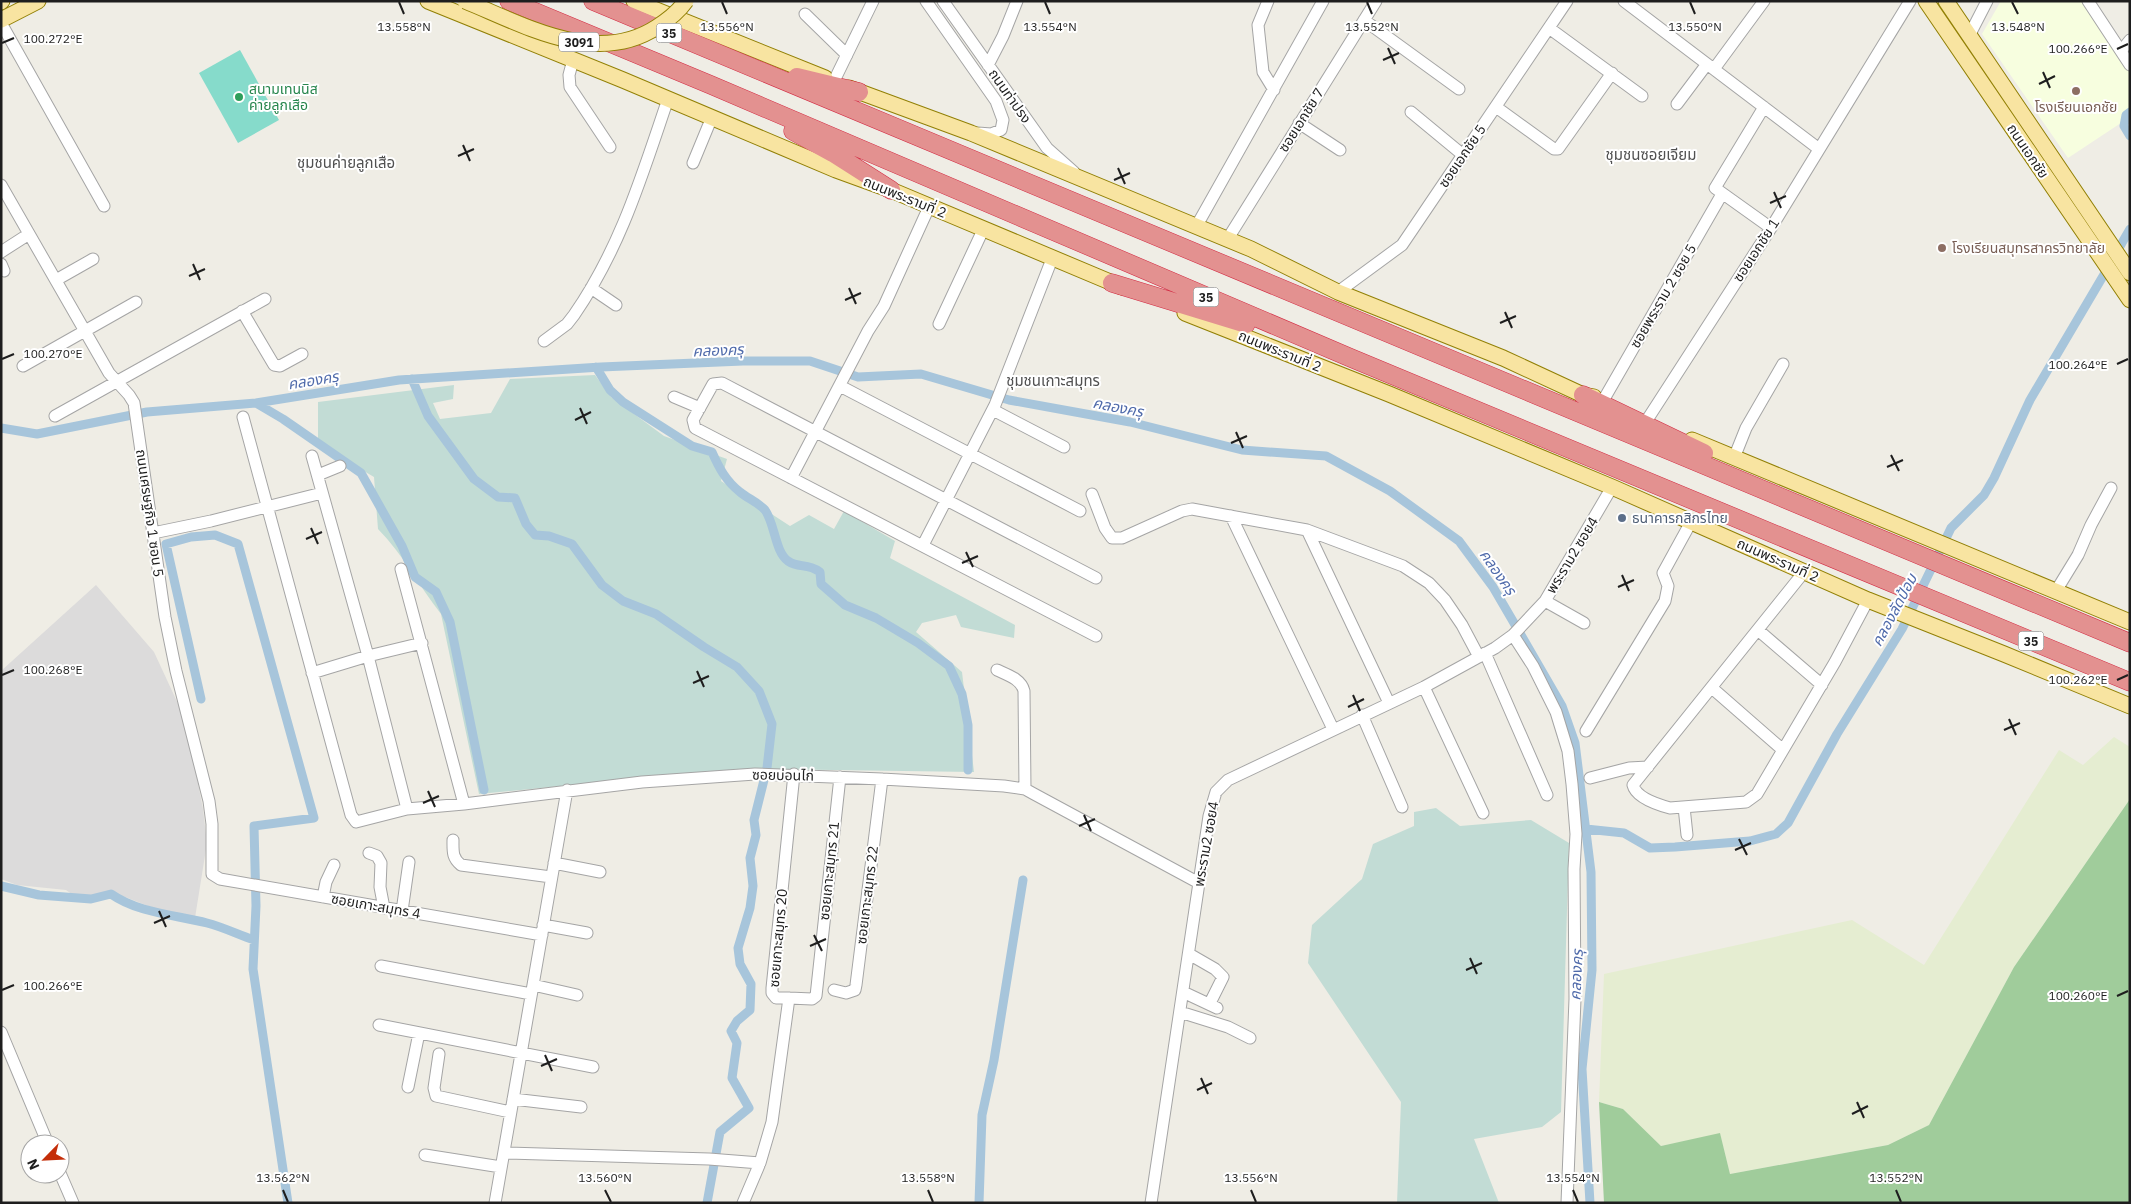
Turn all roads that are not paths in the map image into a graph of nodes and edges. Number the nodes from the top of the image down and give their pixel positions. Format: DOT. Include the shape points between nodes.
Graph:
graph roads {
  1 [pos="38,1"];
  2 [pos="428,1"];
  3 [pos="465,1"];
  4 [pos="509,1"];
  5 [pos="593,1"];
  6 [pos="634,1"];
  7 [pos="686,1"];
  8 [pos="873,1"];
  9 [pos="926,1"];
  10 [pos="943,1"];
  11 [pos="1017,1"];
  12 [pos="1268,1"];
  13 [pos="1323,1"];
  14 [pos="1376,1"];
  15 [pos="1567,1"];
  16 [pos="1624,1"];
  17 [pos="1764,1"];
  18 [pos="1910,1"];
  19 [pos="1926,1"];
  20 [pos="1946,1"];
  21 [pos="1987,1"];
  22 [pos="2088,1"];
  23 [pos="805,14"];
  24 [pos="1364,20"];
  25 [pos="1,22"];
  26 [pos="1549,28"];
  27 [pos="1969,36"];
  28 [pos="2130,40"];
  29 [pos="2121,51"];
  30 [pos="847,55"];
  31 [pos="573,60"];
  32 [pos="741,64"];
  33 [pos="988,65"];
  34 [pos="2130,65"];
  35 [pos="1710,66"];
  36 [pos="1612,73"];
  37 [pos="834,81"];
  38 [pos="711,85"];
  39 [pos="1459,88"];
  40 [pos="1274,90"];
  41 [pos="859,92"];
  42 [pos="1642,96"];
  43 [pos="668,99"];
  44 [pos="1677,104"];
  45 [pos="1496,107"];
  46 [pos="1764,107"];
  47 [pos="1411,112"];
  48 [pos="712,117"];
  49 [pos="1299,123"];
  50 [pos="971,133"];
  51 [pos="610,147"];
  52 [pos="1820,149"];
  53 [pos="1340,150"];
  54 [pos="1463,155"];
  55 [pos="693,163"];
  56 [pos="1086,181"];
  57 [pos="1,185"];
  58 [pos="891,190"];
  59 [pos="1722,194"];
  60 [pos="104,206"];
  61 [pos="929,207"];
  62 [pos="1196,227"];
  63 [pos="1771,228"];
  64 [pos="983,230"];
  65 [pos="29,234"];
  66 [pos="1227,240"];
  67 [pos="1,252"];
  68 [pos="93,259"];
  69 [pos="1052,259"];
  70 [pos="2126,268"];
  71 [pos="56,280"];
  72 [pos="1112,283"];
  73 [pos="591,288"];
  74 [pos="1338,292"];
  75 [pos="265,299"];
  76 [pos="2130,300"];
  77 [pos="136,302"];
  78 [pos="616,305"];
  79 [pos="242,311"];
  80 [pos="939,324"];
  81 [pos="84,331"];
  82 [pos="544,341"];
  83 [pos="302,354"];
  84 [pos="1351,358"];
  85 [pos="1784,364"];
  86 [pos="23,366"];
  87 [pos="116,381"];
  88 [pos="842,383"];
  89 [pos="1583,395"];
  90 [pos="674,397"];
  91 [pos="1604,399"];
  92 [pos="994,407"];
  93 [pos="700,408"];
  94 [pos="55,416"];
  95 [pos="243,418"];
  96 [pos="1647,420"];
  97 [pos="814,431"];
  98 [pos="1064,447"];
  99 [pos="970,453"];
  100 [pos="312,456"];
  101 [pos="1734,458"];
  102 [pos="340,466"];
  103 [pos="318,476"];
  104 [pos="791,478"];
  105 [pos="1612,488"];
  106 [pos="2111,488"];
  107 [pos="322,493"];
  108 [pos="1092,494"];
  109 [pos="946,498"];
  110 [pos="266,507"];
  111 [pos="1080,510"];
  112 [pos="1231,516"];
  113 [pos="1691,522"];
  114 [pos="1307,530"];
  115 [pos="153,533"];
  116 [pos="922,545"];
  117 [pos="1919,555"];
  118 [pos="401,569"];
  119 [pos="1804,572"];
  120 [pos="1096,578"];
  121 [pos="2056,591"];
  122 [pos="1868,600"];
  123 [pos="1544,601"];
  124 [pos="2130,622"];
  125 [pos="1584,623"];
  126 [pos="1758,630"];
  127 [pos="1514,634"];
  128 [pos="1096,636"];
  129 [pos="422,643"];
  130 [pos="2130,643"];
  131 [pos="1482,655"];
  132 [pos="368,656"];
  133 [pos="997,670"];
  134 [pos="312,673"];
  135 [pos="2130,682"];
  136 [pos="1822,685"];
  137 [pos="1424,686"];
  138 [pos="1712,688"];
  139 [pos="1389,703"];
  140 [pos="2130,706"];
  141 [pos="1362,715"];
  142 [pos="1333,728"];
  143 [pos="1586,731"];
  144 [pos="1783,750"];
  145 [pos="1648,767"];
  146 [pos="794,774"];
  147 [pos="840,777"];
  148 [pos="882,778"];
  149 [pos="1590,778"];
  150 [pos="1025,789"];
  151 [pos="567,790"];
  152 [pos="1547,795"];
  153 [pos="464,804"];
  154 [pos="1402,807"];
  155 [pos="1684,807"];
  156 [pos="407,809"];
  157 [pos="1483,813"];
  158 [pos="1687,835"];
  159 [pos="453,840"];
  160 [pos="369,853"];
  161 [pos="409,862"];
  162 [pos="554,863"];
  163 [pos="334,864"];
  164 [pos="600,872"];
  165 [pos="212,874"];
  166 [pos="551,877"];
  167 [pos="1199,883"];
  168 [pos="323,897"];
  169 [pos="384,908"];
  170 [pos="402,911"];
  171 [pos="542,930"];
  172 [pos="587,934"];
  173 [pos="1189,954"];
  174 [pos="381,966"];
  175 [pos="532,989"];
  176 [pos="834,990"];
  177 [pos="1183,992"];
  178 [pos="577,995"];
  179 [pos="789,998"];
  180 [pos="1180,1012"];
  181 [pos="379,1025"];
  182 [pos="1,1032"];
  183 [pos="418,1033"];
  184 [pos="1250,1038"];
  185 [pos="521,1053"];
  186 [pos="439,1054"];
  187 [pos="593,1067"];
  188 [pos="408,1087"];
  189 [pos="513,1099"];
  190 [pos="581,1108"];
  191 [pos="510,1112"];
  192 [pos="44,1134"];
  193 [pos="504,1153"];
  194 [pos="425,1155"];
  195 [pos="760,1163"];
  196 [pos="501,1167"];
  197 [pos="64,1184"];
  198 [pos="72,1203"];
  199 [pos="495,1203"];
  200 [pos="743,1203"];
  201 [pos="1151,1203"];
  202 [pos="1567,1203"];
  1 -- 25 [label="main road"];
  2 -- 31 [label="main road, ถนนพระรามที่ 2 / 35"];
  3 -- 7 [label="main road, 3091, bridge" via="535,30 593,45 616,43 648,32 667,20"];
  4 -- 38 [label="highway, ถนนพระรามที่ 2 / 35"];
  5 -- 32 [label="highway, 35"];
  6 -- 37 [label="main road, 35"];
  8 -- 30 [label="street"];
  9 -- 50 [label="street, ถนนท่าปรง" via="1002,112 1001,130 991,134"];
  10 -- 33 [label="street, ถนนท่าปรง"];
  11 -- 33 [label="street"];
  12 -- 40 [label="street" via="1258,25 1264,72"];
  13 -- 40 [label="street"];
  14 -- 24 [label="street, ซอยเอกชัย 7"];
  15 -- 26 [label="street, ซอยเอกชัย 5"];
  16 -- 35 [label="street"];
  17 -- 35 [label="street"];
  18 -- 52 [label="street, ซอยเอกชัย 1"];
  19 -- 76 [label="main road, ถนนเอกชัย"];
  20 -- 27 [label="main road, ถนนเอกชัย"];
  21 -- 27 [label="street"];
  22 -- 29 [label="street"];
  23 -- 30 [label="street"];
  24 -- 39 [label="street"];
  24 -- 49 [label="street, ซอยเอกชัย 7"];
  25 -- 60 [label="street"];
  26 -- 36 [label="street"];
  26 -- 45 [label="street, ซอยเอกชัย 5"];
  27 -- 70 [label="main road, ถนนเอกชัย"];
  28 -- 29 [label="street"];
  29 -- 34 [label="street"];
  30 -- 37 [label="street"];
  31 -- 43 [label="main road, ถนนพระรามที่ 2 / 35"];
  31 -- 51 [label="street" via="570,87"];
  32 -- 41 [label="highway"];
  32 -- 117 [label="highway, 35"];
  33 -- 56 [label="street, ถนนท่าปรง" via="1047,148"];
  35 -- 44 [label="street"];
  35 -- 46 [label="street"];
  36 -- 42 [label="street"];
  36 -- 45 [label="street" via="1558,149"];
  37 -- 41 [label="main road, 35"];
  38 -- 58 [label="highway" via="833,153"];
  38 -- 84 [label="highway, ถนนพระรามที่ 2 / 35"];
  40 -- 62 [label="street"];
  41 -- 50 [label="main road, 35"];
  43 -- 48 [label="main road, ถนนพระรามที่ 2 / 35"];
  43 -- 73 [label="street" via="615,245"];
  45 -- 54 [label="street, ซอยเอกชัย 5"];
  46 -- 52 [label="street"];
  46 -- 59 [label="street" via="1716,184 1715,188"];
  47 -- 54 [label="street"];
  48 -- 55 [label="street"];
  48 -- 58 [label="main road, ถนนพระรามที่ 2 / 35"];
  49 -- 53 [label="street"];
  49 -- 66 [label="street, ซอยเอกชัย 7"];
  50 -- 56 [label="main road, 35"];
  52 -- 63 [label="street, ซอยเอกชัย 1"];
  54 -- 74 [label="street, ซอยเอกชัย 5" via="1402,245"];
  56 -- 62 [label="main road, 35"];
  57 -- 65 [label="street, ถนนเศรษฐกิจ 1 ซอน 5"];
  58 -- 61 [label="main road, ถนนพระรามที่ 2 / 35"];
  59 -- 63 [label="street"];
  59 -- 91 [label="street, ซอยพระราม 2 ซอย 5"];
  61 -- 64 [label="main road, ถนนพระรามที่ 2 / 35"];
  61 -- 88 [label="street" via="884,306"];
  62 -- 66 [label="main road, 35"];
  63 -- 96 [label="street, ซอยเอกชัย 1"];
  64 -- 69 [label="main road, ถนนพระรามที่ 2 / 35"];
  64 -- 80 [label="street"];
  65 -- 67 [label="street"];
  65 -- 71 [label="street, ถนนเศรษฐกิจ 1 ซอน 5"];
  66 -- 74 [label="main road, 35"];
  68 -- 71 [label="street"];
  69 -- 72 [label="main road, ถนนพระรามที่ 2 / 35"];
  69 -- 92 [label="street"];
  71 -- 81 [label="street, ถนนเศรษฐกิจ 1 ซอน 5"];
  72 -- 84 [label="highway"];
  72 -- 105 [label="main road, ถนนพระรามที่ 2 / 35"];
  73 -- 78 [label="street"];
  73 -- 82 [label="street" via="567,324"];
  74 -- 89 [label="main road, 35" via="1503,358"];
  75 -- 79 [label="street"];
  77 -- 81 [label="street"];
  79 -- 83 [label="street" via="274,365 280,366"];
  79 -- 87 [label="street"];
  81 -- 86 [label="street"];
  81 -- 87 [label="street, ถนนเศรษฐกิจ 1 ซอน 5"];
  84 -- 135 [label="highway, ถนนพระรามที่ 2 / 35"];
  85 -- 101 [label="street" via="1746,428"];
  87 -- 94 [label="street"];
  87 -- 115 [label="street, ถนนเศรษฐกิจ 1 ซอน 5" via="134,403"];
  88 -- 97 [label="street"];
  88 -- 99 [label="street"];
  89 -- 91 [label="main road, 35"];
  89 -- 117 [label="highway"];
  90 -- 93 [label="street"];
  91 -- 96 [label="main road, 35"];
  92 -- 98 [label="street"];
  92 -- 99 [label="street"];
  93 -- 97 [label="street" via="713,384 722,383"];
  93 -- 104 [label="street" via="693,420 695,428"];
  95 -- 110 [label="street"];
  96 -- 101 [label="main road, 35"];
  97 -- 104 [label="street"];
  97 -- 109 [label="street"];
  99 -- 109 [label="street"];
  99 -- 111 [label="street"];
  100 -- 103 [label="street"];
  101 -- 121 [label="main road, 35"];
  102 -- 103 [label="street"];
  103 -- 107 [label="street"];
  104 -- 116 [label="street"];
  105 -- 113 [label="main road, ถนนพระรามที่ 2 / 35"];
  105 -- 123 [label="street, พระราม2 ซอย4"];
  106 -- 121 [label="street"];
  107 -- 110 [label="street"];
  107 -- 132 [label="street"];
  108 -- 112 [label="street" via="1108,534 1117,539 1182,511 1192,509"];
  109 -- 116 [label="street"];
  109 -- 120 [label="street"];
  110 -- 115 [label="street"];
  110 -- 134 [label="street"];
  112 -- 114 [label="street"];
  112 -- 142 [label="street"];
  113 -- 119 [label="main road, ถนนพระรามที่ 2 / 35"];
  113 -- 143 [label="street" via="1663,573 1668,586 1665,601"];
  114 -- 131 [label="street" via="1403,566 1429,583 1445,600"];
  114 -- 139 [label="street"];
  115 -- 165 [label="street, ถนนเศรษฐกิจ 1 ซอน 5" via="172,649 210,802"];
  116 -- 128 [label="street"];
  117 -- 130 [label="highway, 35"];
  118 -- 129 [label="street"];
  119 -- 122 [label="main road, ถนนพระรามที่ 2 / 35"];
  119 -- 126 [label="street"];
  121 -- 124 [label="main road, 35"];
  122 -- 136 [label="street"];
  122 -- 140 [label="main road, ถนนพระรามที่ 2 / 35"];
  123 -- 125 [label="street"];
  123 -- 127 [label="street, พระราม2 ซอย4"];
  126 -- 136 [label="street"];
  126 -- 138 [label="street"];
  127 -- 131 [label="street, พระราม2 ซอย4"];
  127 -- 202 [label="street" via="1556,712 1568,751 1572,784 1576,834 1575,999"];
  129 -- 132 [label="street"];
  129 -- 153 [label="street"];
  131 -- 137 [label="street, พระราม2 ซอย4"];
  131 -- 152 [label="street"];
  132 -- 134 [label="street"];
  132 -- 156 [label="street"];
  133 -- 150 [label="street" via="1023,685"];
  134 -- 156 [label="street, ซอยบ่อนไก่" via="353,821"];
  136 -- 144 [label="street"];
  137 -- 139 [label="street, พระราม2 ซอย4"];
  137 -- 157 [label="street"];
  138 -- 144 [label="street"];
  138 -- 145 [label="street"];
  139 -- 141 [label="street, พระราม2 ซอย4"];
  141 -- 142 [label="street, พระราม2 ซอย4"];
  141 -- 154 [label="street"];
  142 -- 167 [label="street, พระราม2 ซอย4" via="1228,780 1216,792"];
  144 -- 155 [label="street" via="1757,794 1746,802"];
  145 -- 149 [label="street" via="1629,768"];
  145 -- 155 [label="street" via="1633,786 1634,790 1660,806"];
  146 -- 147 [label="street, ซอยบ่อนไก่"];
  146 -- 151 [label="street, ซอยบ่อนไก่" via="755,774"];
  146 -- 179 [label="street, ซอยเกาะสมุทร 20" via="772,988 776,998"];
  147 -- 148 [label="street, ซอยบ่อนไก่"];
  147 -- 179 [label="street, ซอยเกาะสมุทร 21" via="816,996 812,999"];
  148 -- 150 [label="street, ซอยบ่อนไก่"];
  148 -- 176 [label="street, ซอยเกาะสมุทร 22" via="855,990"];
  150 -- 167 [label="street, ซอยบ่อนไก่"];
  151 -- 153 [label="street, ซอยบ่อนไก่"];
  151 -- 162 [label="street"];
  153 -- 156 [label="street, ซอยบ่อนไก่"];
  155 -- 158 [label="street"];
  159 -- 166 [label="street" via="452,853 461,865"];
  160 -- 169 [label="street" via="377,856 381,863 380,886"];
  161 -- 170 [label="street"];
  162 -- 164 [label="street"];
  162 -- 166 [label="street"];
  163 -- 168 [label="street"];
  165 -- 168 [label="street, ซอยเกาะสมุทร 4" via="220,879"];
  166 -- 171 [label="street"];
  167 -- 173 [label="street, พระราม2 ซอย4"];
  168 -- 169 [label="street, ซอยเกาะสมุทร 4"];
  169 -- 170 [label="street, ซอยเกาะสมุทร 4"];
  170 -- 171 [label="street, ซอยเกาะสมุทร 4"];
  171 -- 172 [label="street, ซอยเกาะสมุทร 4"];
  171 -- 175 [label="street"];
  173 -- 177 [label="street, พระราม2 ซอย4"];
  173 -- 177 [label="street" via="1215,968 1223,977 1215,1003"];
  174 -- 175 [label="street"];
  175 -- 178 [label="street"];
  175 -- 185 [label="street"];
  177 -- 180 [label="street, พระราม2 ซอย4"];
  179 -- 195 [label="street, ซอยเกาะสมุทร 20" via="776,1102"];
  180 -- 184 [label="street" via="1228,1027"];
  180 -- 201 [label="street, พระราม2 ซอย4"];
  181 -- 183 [label="street"];
  182 -- 192 [label="street"];
  183 -- 185 [label="street"];
  183 -- 188 [label="street"];
  185 -- 187 [label="street"];
  185 -- 189 [label="street"];
  186 -- 191 [label="street" via="434,1088 436,1096"];
  189 -- 190 [label="street"];
  189 -- 191 [label="street"];
  191 -- 193 [label="street"];
  193 -- 195 [label="street"];
  193 -- 196 [label="street"];
  194 -- 196 [label="street"];
  195 -- 200 [label="street, ซอยเกาะสมุทร 20"];
  196 -- 199 [label="street"];
  197 -- 198 [label="street"];
}
